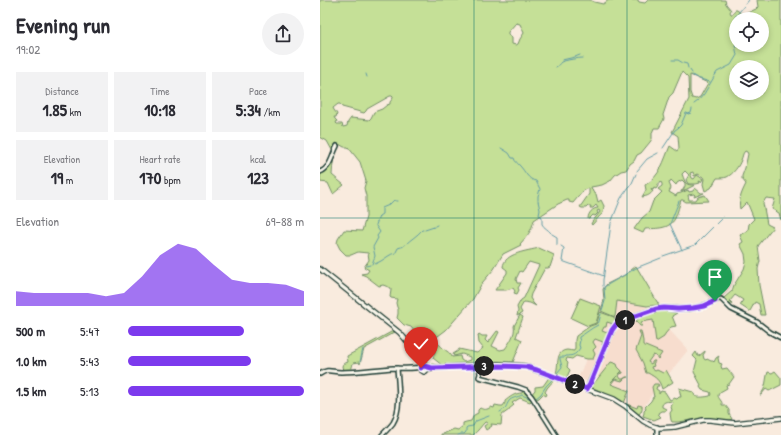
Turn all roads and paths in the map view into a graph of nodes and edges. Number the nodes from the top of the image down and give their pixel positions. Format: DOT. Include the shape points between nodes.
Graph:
graph roads {
  1 [pos="337,146"];
  2 [pos="320,172"];
  3 [pos="320,269"];
  4 [pos="781,338"];
  5 [pos="480,366"];
  6 [pos="397,368"];
  7 [pos="424,368"];
  8 [pos="320,374"];
  9 [pos="588,389"];
  10 [pos="781,418"];
  11 [pos="658,427"];
  12 [pos="657,434"];
  13 [pos="382,435"];
  14 [pos="556,435"];
  1 -- 2 [label="street" via="328,165"];
  3 -- 7 [label="main road" via="400,333 413,348"];
  4 -- 9 [label="street" via="731,309 720,299 697,308 660,308 614,326"];
  5 -- 7 [label="main road"];
  5 -- 9 [label="main road" via="526,367"];
  5 -- 14 [label="street" via="479,377 527,391"];
  6 -- 7 [label="street"];
  6 -- 8 [label="street" via="341,372 329,370"];
  6 -- 13 [label="street" via="397,411 394,422"];
  9 -- 11 [label="main road" via="615,400 643,421"];
  10 -- 11 [label="main road" via="737,423 703,420 675,427"];
  11 -- 12 [label="street"];
}
